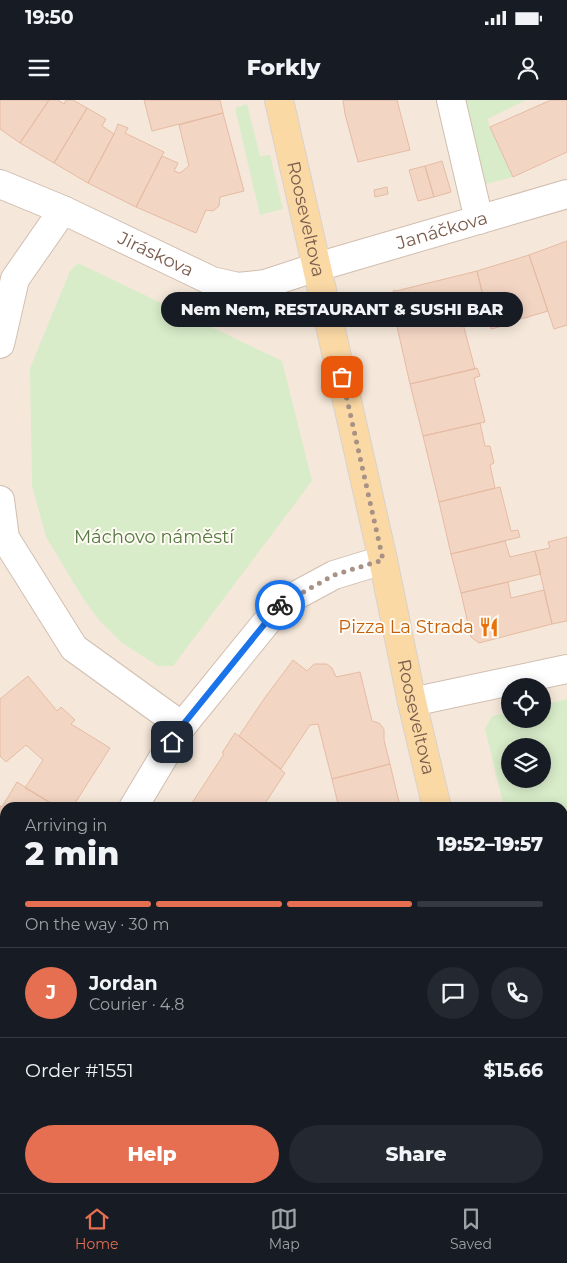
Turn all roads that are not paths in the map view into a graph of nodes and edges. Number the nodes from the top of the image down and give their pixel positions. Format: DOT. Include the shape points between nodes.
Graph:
graph roads {
  1 [pos="279,100"];
  2 [pos="451,100"];
  3 [pos="0,184"];
  4 [pos="567,194"];
  5 [pos="62,210"];
  6 [pos="479,220"];
  7 [pos="317,267"];
  8 [pos="0,344"];
  9 [pos="0,500"];
  10 [pos="383,560"];
  11 [pos="567,668"];
  12 [pos="412,702"];
  13 [pos="182,726"];
  14 [pos="137,802"];
  15 [pos="436,802"];
  1 -- 7 [label="main road, Rooseveltova"];
  2 -- 6 [label="street"];
  3 -- 5 [label="street, Jiráskova"];
  4 -- 6 [label="street, Janáčkova"];
  5 -- 7 [label="street, Jiráskova" via="212,281 238,287 265,284"];
  5 -- 8 [label="street" via="15,279"];
  6 -- 7 [label="street, Janáčkova"];
  7 -- 10 [label="main road, Rooseveltova"];
  9 -- 13 [label="street" via="5,538 74,648"];
  10 -- 12 [label="main road, Rooseveltova"];
  10 -- 13 [label="street" via="334,575 282,603"];
  11 -- 12 [label="street"];
  12 -- 15 [label="main road, Rooseveltova"];
  13 -- 14 [label="street"];
}
